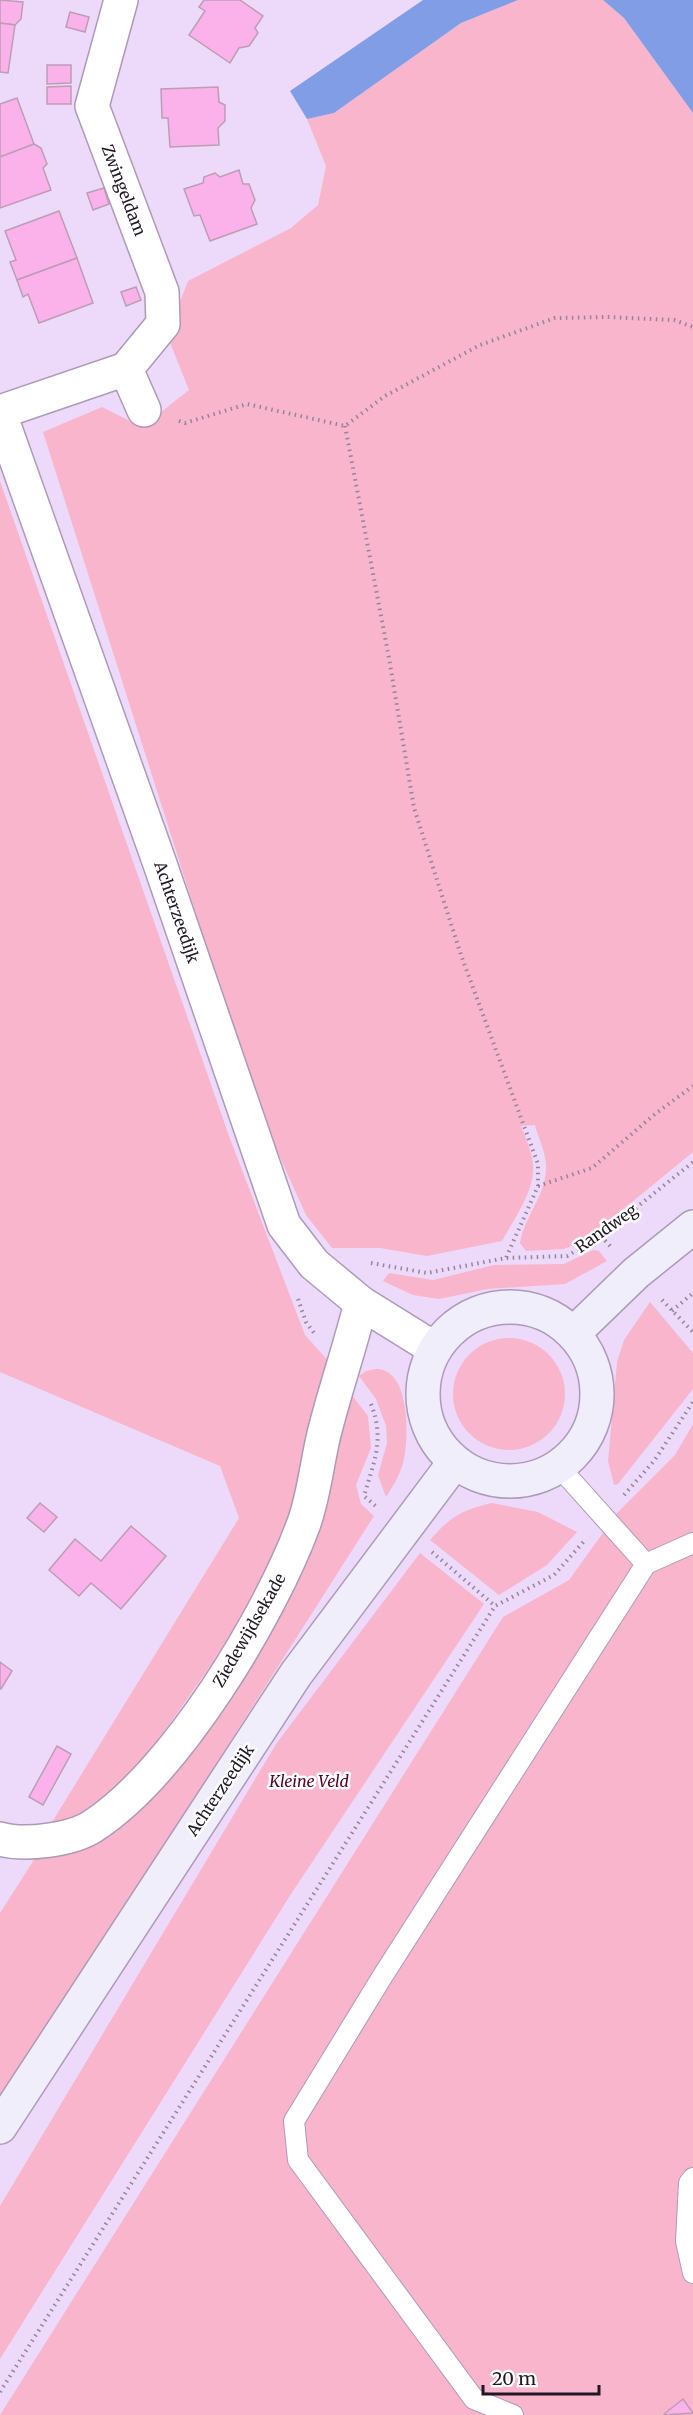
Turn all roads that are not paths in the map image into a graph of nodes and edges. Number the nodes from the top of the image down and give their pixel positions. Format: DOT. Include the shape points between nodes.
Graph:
graph roads {
  1 [pos="121,0"];
  2 [pos="126,369"];
  3 [pos="144,410"];
  4 [pos="0,413"];
  5 [pos="693,1227"];
  6 [pos="361,1303"];
  7 [pos="574,1333"];
  8 [pos="435,1349"];
  9 [pos="454,1463"];
  10 [pos="560,1468"];
  11 [pos="693,1543"];
  12 [pos="646,1564"];
  13 [pos="0,1839"];
  14 [pos="0,2127"];
  15 [pos="693,2178"];
  16 [pos="693,2273"];
  17 [pos="513,2415"];
  1 -- 2 [label="street, Zwingeldam" via="92,106 162,292 163,324"];
  2 -- 3 [label="street"];
  2 -- 4 [label="street"];
  4 -- 6 [label="street, Achterzeedijk" via="284,1225 314,1264"];
  5 -- 7 [label="main road" via="636,1273"];
  6 -- 8 [label="street, Achterzeedijk"];
  6 -- 13 [label="street, Ziedewijdsekade" via="295,1546 238,1655 200,1712 128,1800 91,1828 48,1841"];
  7 -- 8 [label="main road" via="552,1317 528,1308 501,1306 476,1313 454,1328"];
  7 -- 10 [label="main road" via="591,1358 599,1388 595,1418 582,1446"];
  8 -- 9 [label="main road" via="422,1396 426,1421 437,1444"];
  9 -- 10 [label="main road" via="488,1480 525,1482"];
  9 -- 14 [label="main road, Achterzeedijk" via="296,1674"];
  10 -- 12 [label="lane"];
  11 -- 12 [label="lane"];
  12 -- 17 [label="lane" via="294,2121 298,2160 467,2390 474,2399"];
  15 -- 16 [label="lane" via="689,2183 686,2241"];
}
